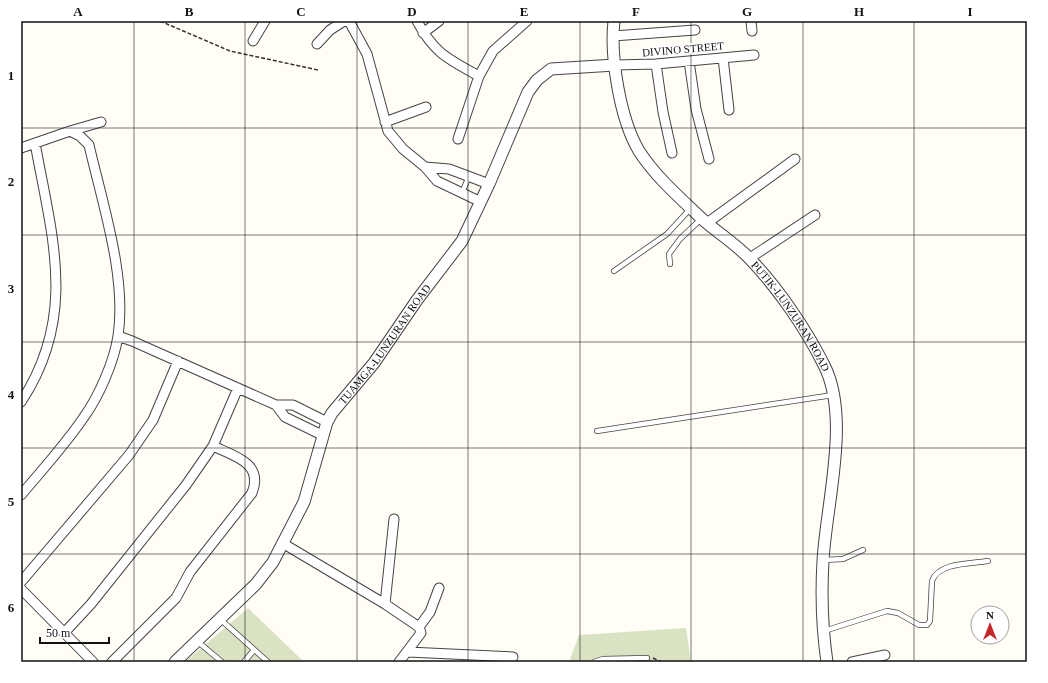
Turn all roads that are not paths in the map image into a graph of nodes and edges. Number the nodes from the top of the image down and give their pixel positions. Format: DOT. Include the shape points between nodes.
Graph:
graph roads {
  1 [pos="265,21"];
  2 [pos="344,21"];
  3 [pos="349,21"];
  4 [pos="416,21"];
  5 [pos="439,21"];
  6 [pos="527,21"];
  7 [pos="614,21"];
  8 [pos="751,21"];
  9 [pos="695,30"];
  10 [pos="752,31"];
  11 [pos="423,33"];
  12 [pos="613,36"];
  13 [pos="254,41"];
  14 [pos="317,44"];
  15 [pos="754,55"];
  16 [pos="723,58"];
  17 [pos="689,61"];
  18 [pos="656,64"];
  19 [pos="614,66"];
  20 [pos="480,76"];
  21 [pos="426,107"];
  22 [pos="729,110"];
  23 [pos="101,122"];
  24 [pos="385,122"];
  25 [pos="70,131"];
  26 [pos="458,139"];
  27 [pos="35,144"];
  28 [pos="21,148"];
  29 [pos="672,153"];
  30 [pos="709,159"];
  31 [pos="795,159"];
  32 [pos="425,167"];
  33 [pos="469,176"];
  34 [pos="489,184"];
  35 [pos="462,193"];
  36 [pos="481,202"];
  37 [pos="691,208"];
  38 [pos="815,216"];
  39 [pos="704,220"];
  40 [pos="750,258"];
  41 [pos="670,264"];
  42 [pos="614,271"];
  43 [pos="118,336"];
  44 [pos="178,362"];
  45 [pos="238,388"];
  46 [pos="834,395"];
  47 [pos="21,402"];
  48 [pos="276,405"];
  49 [pos="326,422"];
  50 [pos="597,431"];
  51 [pos="322,435"];
  52 [pos="213,446"];
  53 [pos="21,495"];
  54 [pos="394,519"];
  55 [pos="284,544"];
  56 [pos="863,550"];
  57 [pos="823,560"];
  58 [pos="988,561"];
  59 [pos="21,582"];
  60 [pos="439,588"];
  61 [pos="21,589"];
  62 [pos="385,604"];
  63 [pos="219,618"];
  64 [pos="419,627"];
  65 [pos="822,631"];
  66 [pos="65,632"];
  67 [pos="197,641"];
  68 [pos="254,650"];
  69 [pos="408,652"];
  70 [pos="886,655"];
  71 [pos="513,657"];
  72 [pos="648,658"];
  73 [pos="93,662"];
  74 [pos="112,662"];
  75 [pos="175,662"];
  76 [pos="222,662"];
  77 [pos="244,662"];
  78 [pos="268,662"];
  79 [pos="399,662"];
  80 [pos="594,662"];
  81 [pos="828,662"];
  82 [pos="852,662"];
  1 -- 13 [label="street"];
  2 -- 14 [label="street" via="330,30"];
  3 -- 24 [label="street" via="367,54"];
  4 -- 11 [label="street"];
  5 -- 11 [label="street"];
  6 -- 20 [label="street" via="493,51"];
  7 -- 12 [label="street, PUTIK-LUNZURAN ROAD"];
  8 -- 10 [label="street"];
  9 -- 12 [label="street"];
  11 -- 20 [label="street" via="434,48 446,58"];
  12 -- 19 [label="street, PUTIK-LUNZURAN ROAD"];
  15 -- 16 [label="street, DIVINO STREET"];
  16 -- 17 [label="street, DIVINO STREET"];
  16 -- 22 [label="street"];
  17 -- 18 [label="street, DIVINO STREET"];
  17 -- 30 [label="street" via="696,109"];
  18 -- 19 [label="street, DIVINO STREET"];
  18 -- 29 [label="street"];
  19 -- 34 [label="street, TUAMGA-LUNZURAN ROAD" via="551,70 537,80 528,92"];
  19 -- 37 [label="street, PUTIK-LUNZURAN ROAD" via="629,130 639,150 653,169"];
  20 -- 26 [label="street"];
  21 -- 24 [label="street"];
  23 -- 25 [label="street"];
  24 -- 32 [label="street" via="388,131 403,150"];
  25 -- 27 [label="street"];
  25 -- 43 [label="street" via="89,144 118,281"];
  27 -- 28 [label="street"];
  27 -- 47 [label="street" via="56,262 56,312 40,370"];
  31 -- 39 [label="street"];
  32 -- 33 [label="street" via="445,168"];
  32 -- 35 [label="street" via="436,181"];
  33 -- 34 [label="street"];
  33 -- 35 [label="lane"];
  34 -- 36 [label="street, TUAMGA-LUNZURAN ROAD"];
  35 -- 36 [label="street"];
  36 -- 49 [label="street, TUAMGA-LUNZURAN ROAD" via="462,241 374,363"];
  37 -- 39 [label="street, PUTIK-LUNZURAN ROAD"];
  37 -- 42 [label="lane" via="667,234"];
  38 -- 40 [label="street"];
  39 -- 40 [label="street, PUTIK-LUNZURAN ROAD"];
  39 -- 41 [label="lane" via="668,254"];
  40 -- 46 [label="street, PUTIK-LUNZURAN ROAD" via="805,332 824,366"];
  43 -- 44 [label="street"];
  43 -- 53 [label="street" via="99,391 84,417"];
  44 -- 45 [label="street"];
  44 -- 59 [label="street" via="153,420 129,456"];
  45 -- 48 [label="street"];
  45 -- 52 [label="street"];
  46 -- 50 [label="lane"];
  46 -- 57 [label="street, PUTIK-LUNZURAN ROAD" via="837,412 835,450"];
  48 -- 49 [label="street" via="293,405"];
  48 -- 51 [label="street" via="285,417"];
  49 -- 51 [label="street, TUAMGA-LUNZURAN ROAD"];
  51 -- 55 [label="street, TUAMGA-LUNZURAN ROAD" via="304,502"];
  52 -- 66 [label="street" via="186,485 91,604"];
  52 -- 74 [label="street" via="252,468 255,476 252,493 190,572 176,598"];
  54 -- 62 [label="street"];
  55 -- 62 [label="street"];
  55 -- 63 [label="street, TUAMGA-LUNZURAN ROAD" via="256,584"];
  56 -- 57 [label="lane" via="843,559"];
  57 -- 65 [label="street, PUTIK-LUNZURAN ROAD"];
  58 -- 65 [label="lane" via="939,571 932,581 930,621 927,625 919,625 898,612 887,611"];
  60 -- 64 [label="street" via="430,612"];
  61 -- 66 [label="street"];
  62 -- 64 [label="street"];
  63 -- 67 [label="street, TUAMGA-LUNZURAN ROAD"];
  63 -- 68 [label="lane"];
  64 -- 69 [label="street" via="421,633"];
  65 -- 81 [label="street, PUTIK-LUNZURAN ROAD"];
  66 -- 73 [label="street"];
  67 -- 75 [label="street, TUAMGA-LUNZURAN ROAD"];
  67 -- 76 [label="lane"];
  68 -- 77 [label="lane"];
  68 -- 78 [label="lane"];
  69 -- 71 [label="street"];
  69 -- 79 [label="street"];
  70 -- 82 [label="street"];
  72 -- 80 [label="lane" via="603,659"];
}
